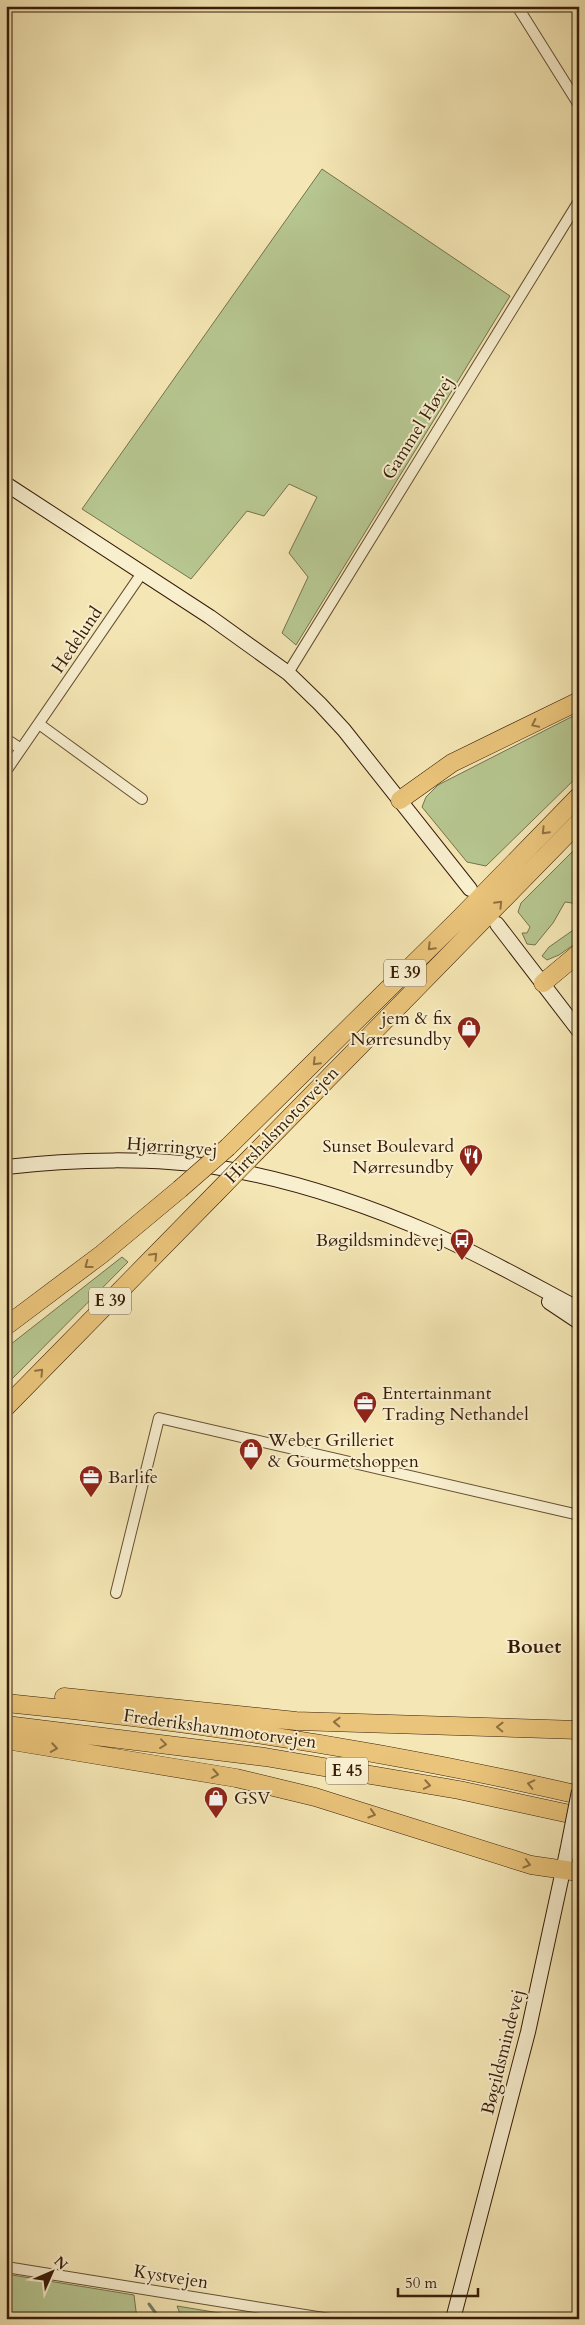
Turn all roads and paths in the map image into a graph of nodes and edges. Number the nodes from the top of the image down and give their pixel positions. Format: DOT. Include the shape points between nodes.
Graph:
graph roads {
  1 [pos="517,6"];
  2 [pos="579,105"];
  3 [pos="579,201"];
  4 [pos="6,484"];
  5 [pos="142,573"];
  6 [pos="288,674"];
  7 [pos="579,701"];
  8 [pos="38,724"];
  9 [pos="6,739"];
  10 [pos="21,749"];
  11 [pos="6,771"];
  12 [pos="579,796"];
  13 [pos="142,799"];
  14 [pos="400,800"];
  15 [pos="579,822"];
  16 [pos="470,889"];
  17 [pos="497,924"];
  18 [pos="579,952"];
  19 [pos="544,983"];
  20 [pos="579,1031"];
  21 [pos="6,1167"];
  22 [pos="497,1267"];
  23 [pos="579,1309"];
  24 [pos="579,1322"];
  25 [pos="6,1326"];
  26 [pos="6,1407"];
  27 [pos="579,1515"];
  28 [pos="116,1593"];
  29 [pos="6,1693"];
  30 [pos="6,1703"];
  31 [pos="6,1725"];
  32 [pos="579,1730"];
  33 [pos="6,1740"];
  34 [pos="579,1791"];
  35 [pos="579,1796"];
  36 [pos="579,1816"];
  37 [pos="570,1872"];
  38 [pos="6,2267"];
  39 [pos="330,2319"];
  40 [pos="452,2319"];
  1 -- 2 [label="street"];
  3 -- 6 [label="street, Gammel Høvej"];
  4 -- 5 [label="street"];
  5 -- 6 [label="street" via="210,617"];
  5 -- 8 [label="street, Hedelund"];
  6 -- 14 [label="street" via="320,704"];
  7 -- 14 [label="highway, one-way" via="452,763"];
  8 -- 10 [label="street, Hedelund"];
  8 -- 13 [label="street"];
  9 -- 10 [label="street"];
  10 -- 11 [label="street, Hedelund"];
  12 -- 25 [label="highway, Hirtshalsmotorvejen / E 39, one-way, bridge" via="228,1147 102,1254"];
  14 -- 16 [label="street"];
  26 -- 15 [label="highway, Hirtshalsmotorvejen / E 39, one-way, bridge"];
  17 -- 19 [label="street"];
  18 -- 19 [label="highway"];
  19 -- 20 [label="street"];
  21 -- 22 [label="street, Hjørringvej" via="98,1162 222,1168 314,1190 374,1210 432,1234"];
  22 -- 23 [label="street, Hjørringvej"];
  22 -- 24 [label="street, Hjørringvej"];
  27 -- 28 [label="street" via="160,1418"];
  32 -- 29 [label="highway, one-way" via="296,1721"];
  35 -- 30 [label="highway, Frederikshavnmotorvejen / E 45, one-way" via="474,1771 292,1738"];
  31 -- 36 [label="highway, Frederikshavnmotorvejen / E 45, one-way" via="265,1757 459,1790"];
  33 -- 37 [label="highway, one-way" via="112,1756 315,1796 531,1865"];
  34 -- 37 [label="street, Bøgildsmindevej, bridge" via="567,1852"];
  37 -- 40 [label="street, Bøgildsmindevej"];
  38 -- 39 [label="street, Kystvejen"];
}
